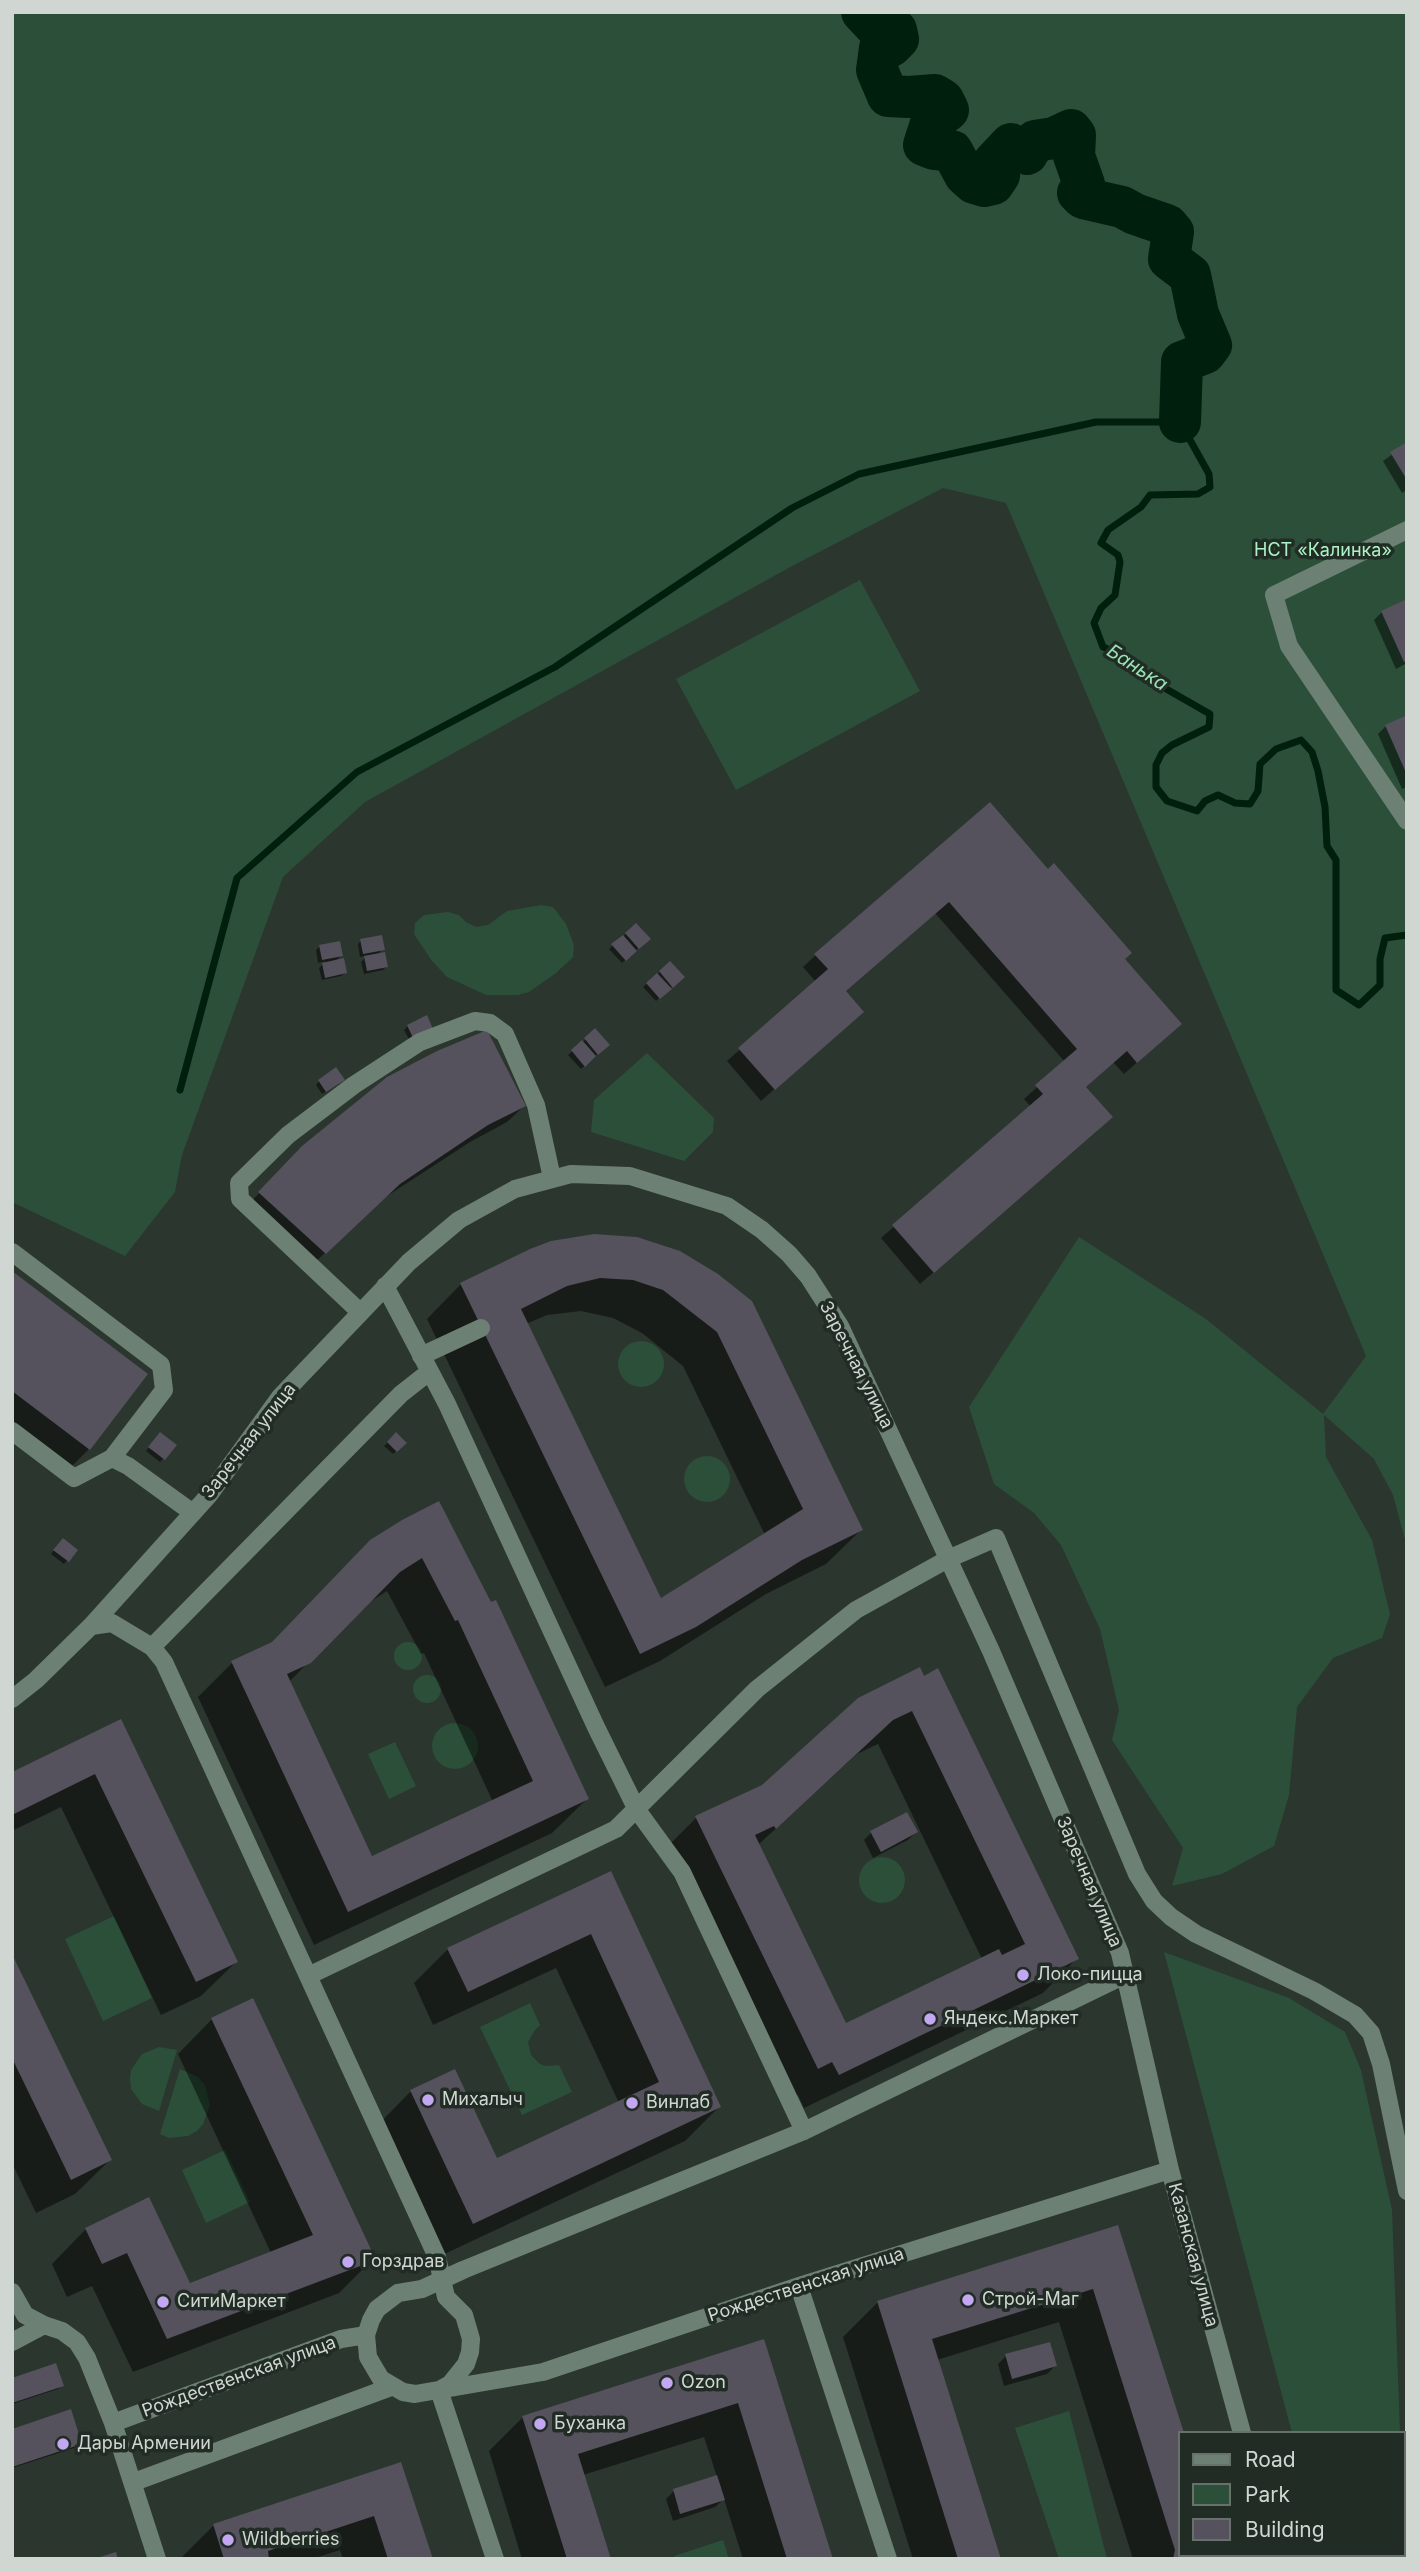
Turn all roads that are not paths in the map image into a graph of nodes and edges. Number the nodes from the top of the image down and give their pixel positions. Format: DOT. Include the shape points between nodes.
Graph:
graph roads {
  1 [pos="1407,530"];
  2 [pos="1406,819"];
  3 [pos="552,1178"];
  4 [pos="12,1252"];
  5 [pos="385,1286"];
  6 [pos="360,1312"];
  7 [pos="481,1328"];
  8 [pos="425,1364"];
  9 [pos="12,1431"];
  10 [pos="112,1458"];
  11 [pos="192,1513"];
  12 [pos="948,1559"];
  13 [pos="91,1626"];
  14 [pos="152,1647"];
  15 [pos="12,1699"];
  16 [pos="637,1810"];
  17 [pos="1125,1975"];
  18 [pos="308,1976"];
  19 [pos="1149,2075"];
  20 [pos="804,2131"];
  21 [pos="1170,2170"];
  22 [pos="1407,2191"];
  23 [pos="443,2280"];
  24 [pos="799,2287"];
  25 [pos="12,2292"];
  26 [pos="44,2325"];
  27 [pos="366,2335"];
  28 [pos="12,2342"];
  29 [pos="391,2387"];
  30 [pos="439,2390"];
  31 [pos="113,2423"];
  32 [pos="1241,2431"];
  33 [pos="134,2482"];
  34 [pos="157,2559"];
  35 [pos="495,2559"];
  36 [pos="888,2559"];
  1 -- 2 [label="street" via="1274,596 1289,646"];
  3 -- 5 [label="street, Заречная улица" via="515,1189 459,1220"];
  3 -- 6 [label="street" via="536,1105 505,1034 490,1023 475,1021 420,1042 354,1084 288,1135 239,1183 240,1199"];
  3 -- 12 [label="street, Заречная улица" via="571,1174 630,1176 716,1202 762,1230 789,1254 840,1326"];
  4 -- 10 [label="street" via="161,1365 164,1390"];
  5 -- 6 [label="street, Заречная улица"];
  5 -- 8 [label="street"];
  6 -- 11 [label="street, Заречная улица" via="279,1397"];
  7 -- 8 [label="street"];
  8 -- 14 [label="street" via="401,1394"];
  8 -- 16 [label="street"];
  9 -- 10 [label="street" via="74,1478"];
  10 -- 11 [label="street"];
  11 -- 13 [label="street, Заречная улица"];
  12 -- 16 [label="street" via="856,1609 826,1633 757,1689"];
  12 -- 17 [label="street, Заречная улица" via="1120,1953"];
  12 -- 22 [label="street" via="996,1538 1137,1874 1154,1901 1196,1934 1355,2015 1371,2033"];
  13 -- 14 [label="street" via="112,1622"];
  13 -- 15 [label="street, Заречная улица"];
  14 -- 18 [label="street" via="164,1662"];
  16 -- 18 [label="street" via="616,1829"];
  16 -- 20 [label="street" via="682,1872"];
  17 -- 19 [label="street, Заречная улица"];
  17 -- 20 [label="street"];
  18 -- 23 [label="street" via="437,2257"];
  19 -- 21 [label="street, Казанская улица"];
  20 -- 23 [label="street"];
  21 -- 24 [label="street, Рождественская улица"];
  21 -- 32 [label="street, Казанская улица"];
  23 -- 27 [label="street" via="386,2300"];
  23 -- 30 [label="street" via="446,2297 464,2315 471,2339 466,2364"];
  24 -- 30 [label="street, Рождественская улица" via="543,2372"];
  24 -- 36 [label="street"];
  25 -- 26 [label="street" via="25,2315"];
  26 -- 28 [label="street"];
  26 -- 31 [label="street" via="77,2342"];
  27 -- 29 [label="street" via="373,2368"];
  27 -- 31 [label="street, Рождественская улица" via="341,2339"];
  29 -- 30 [label="street, Рождественская улица" via="415,2394"];
  29 -- 33 [label="street, Рождественская улица"];
  30 -- 35 [label="street"];
  31 -- 33 [label="street"];
  33 -- 34 [label="street"];
}
